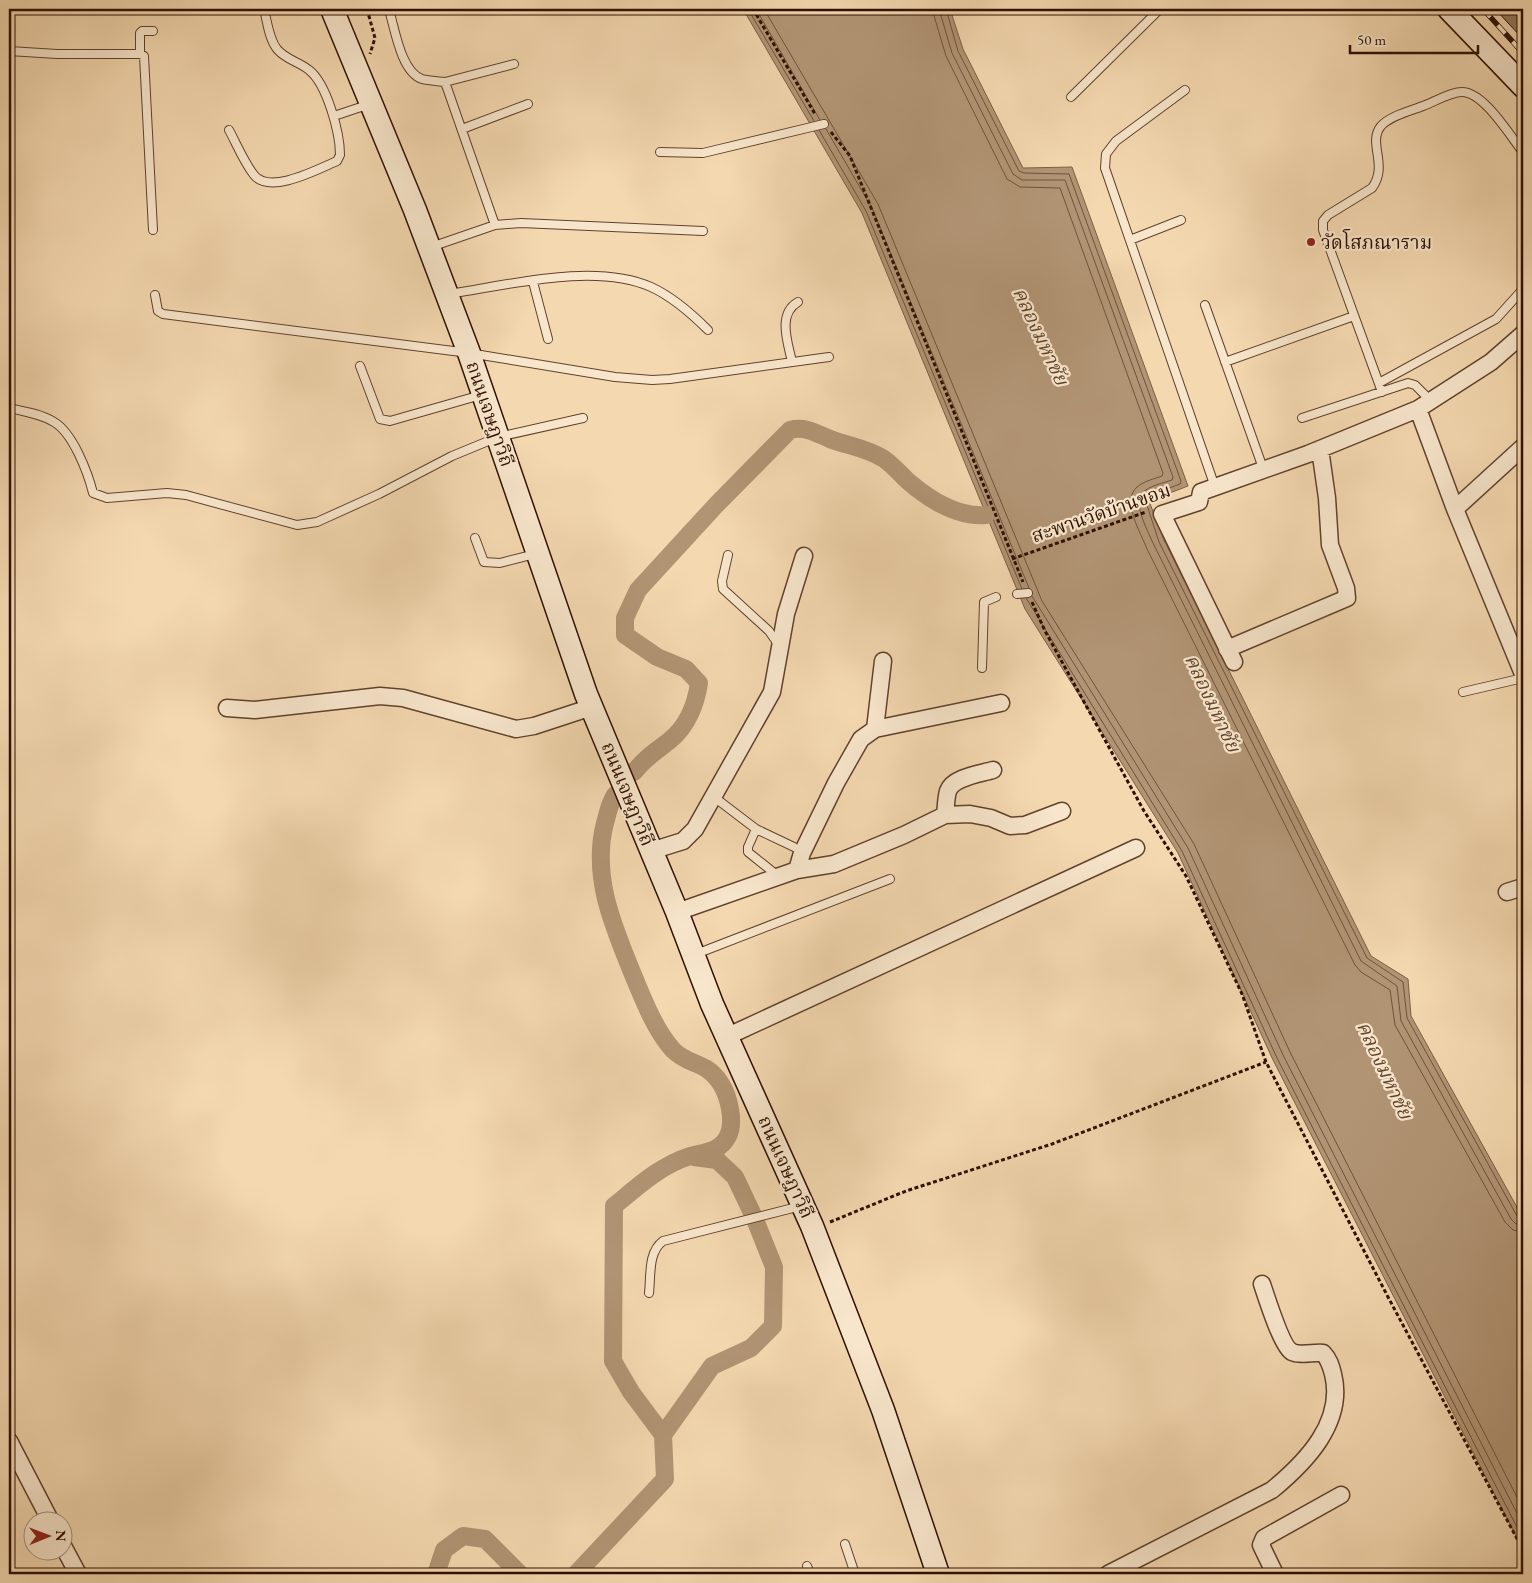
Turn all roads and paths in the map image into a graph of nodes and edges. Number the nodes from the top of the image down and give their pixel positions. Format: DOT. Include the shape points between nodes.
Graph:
graph roads {
  1 [pos="264,9"];
  2 [pos="332,9"];
  3 [pos="368,9"];
  4 [pos="754,9"];
  5 [pos="1160,9"];
  6 [pos="1449,9"];
  7 [pos="389,10"];
  8 [pos="153,31"];
  9 [pos="9,51"];
  10 [pos="140,54"];
  11 [pos="354,64"];
  12 [pos="514,64"];
  13 [pos="445,82"];
  14 [pos="1523,86"];
  15 [pos="1186,90"];
  16 [pos="1071,97"];
  17 [pos="371,104"];
  18 [pos="528,104"];
  19 [pos="334,116"];
  20 [pos="824,124"];
  21 [pos="462,129"];
  22 [pos="229,130"];
  23 [pos="660,152"];
  24 [pos="1523,152"];
  25 [pos="1181,220"];
  26 [pos="495,225"];
  27 [pos="153,230"];
  28 [pos="703,231"];
  29 [pos="1130,240"];
  30 [pos="429,248"];
  31 [pos="533,282"];
  32 [pos="1523,289"];
  33 [pos="447,294"];
  34 [pos="155,295"];
  35 [pos="798,302"];
  36 [pos="1205,305"];
  37 [pos="1354,316"];
  38 [pos="708,330"];
  39 [pos="1523,334"];
  40 [pos="548,339"];
  41 [pos="469,353"];
  42 [pos="829,358"];
  43 [pos="792,362"];
  44 [pos="1225,362"];
  45 [pos="360,366"];
  46 [pos="1379,383"];
  47 [pos="1382,392"];
  48 [pos="483,394"];
  49 [pos="1425,405"];
  50 [pos="9,408"];
  51 [pos="583,418"];
  52 [pos="1302,418"];
  53 [pos="498,437"];
  54 [pos="1523,448"];
  55 [pos="1320,449"];
  56 [pos="1264,471"];
  57 [pos="1215,487"];
  58 [pos="1455,509"];
  59 [pos="1152,510"];
  60 [pos="475,538"];
  61 [pos="537,553"];
  62 [pos="728,555"];
  63 [pos="804,556"];
  64 [pos="1012,559"];
  65 [pos="1028,593"];
  66 [pos="1017,594"];
  67 [pos="996,597"];
  68 [pos="780,648"];
  69 [pos="883,661"];
  70 [pos="982,668"];
  71 [pos="1523,676"];
  72 [pos="1463,692"];
  73 [pos="1001,703"];
  74 [pos="592,707"];
  75 [pos="227,708"];
  76 [pos="875,729"];
  77 [pos="993,770"];
  78 [pos="714,798"];
  79 [pos="1062,811"];
  80 [pos="945,815"];
  81 [pos="756,829"];
  82 [pos="794,847"];
  83 [pos="1136,848"];
  84 [pos="651,851"];
  85 [pos="797,870"];
  86 [pos="778,876"];
  87 [pos="890,879"];
  88 [pos="1523,887"];
  89 [pos="1507,892"];
  90 [pos="677,912"];
  91 [pos="694,955"];
  92 [pos="728,1036"];
  93 [pos="1266,1062"];
  94 [pos="803,1206"];
  95 [pos="812,1226"];
  96 [pos="1262,1284"];
  97 [pos="649,1293"];
  98 [pos="9,1441"];
  99 [pos="1341,1495"];
  100 [pos="45,1510"];
  101 [pos="845,1544"];
  102 [pos="1523,1550"];
  103 [pos="71,1560"];
  104 [pos="807,1566"];
  105 [pos="78,1574"];
  106 [pos="810,1574"];
  107 [pos="855,1574"];
  108 [pos="938,1574"];
  109 [pos="1108,1574"];
  110 [pos="1275,1574"];
  1 -- 19 [label="lane" via="276,48 292,62 312,72"];
  2 -- 11 [label="street, ถนนเจษฎาวิถี"];
  3 -- 11 [label="path" via="374,44"];
  4 -- 20 [label="path" via="804,97"];
  5 -- 16 [label="lane"];
  6 -- 14 [label="street"];
  7 -- 13 [label="lane" via="411,72 421,78"];
  8 -- 10 [label="lane" via="140,34"];
  9 -- 10 [label="lane"];
  10 -- 27 [label="lane" via="145,60"];
  11 -- 17 [label="street, ถนนเจษฎาวิถี"];
  12 -- 13 [label="lane"];
  13 -- 21 [label="lane"];
  15 -- 29 [label="lane" via="1116,141 1106,154 1105,168"];
  17 -- 19 [label="lane"];
  17 -- 30 [label="street, ถนนเจษฎาวิถี"];
  18 -- 21 [label="lane"];
  19 -- 22 [label="lane" via="340,148 337,161 281,183 267,183 255,176"];
  20 -- 23 [label="lane" via="703,153"];
  20 -- 64 [label="path" via="850,156 942,378"];
  21 -- 26 [label="lane"];
  24 -- 37 [label="lane" via="1487,106 1468,93 1460,92 1381,126 1376,143 1380,170 1377,181 1372,188 1323,221 1323,230"];
  25 -- 29 [label="lane"];
  26 -- 28 [label="lane" via="543,222"];
  26 -- 30 [label="lane"];
  29 -- 57 [label="lane"];
  30 -- 33 [label="street, ถนนเจษฎาวิถี"];
  31 -- 33 [label="lane"];
  31 -- 38 [label="lane" via="602,274 622,278 651,287 668,297"];
  31 -- 40 [label="lane"];
  32 -- 46 [label="lane" via="1496,319"];
  33 -- 41 [label="street, ถนนเจษฎาวิถี"];
  34 -- 41 [label="lane" via="158,311 163,314"];
  35 -- 43 [label="lane" via="787,312 785,322"];
  36 -- 44 [label="lane"];
  37 -- 44 [label="lane"];
  37 -- 46 [label="lane"];
  39 -- 49 [label="street" via="1491,362"];
  41 -- 43 [label="lane" via="585,374 652,380"];
  41 -- 48 [label="street, ถนนเจษฎาวิถี"];
  42 -- 43 [label="lane"];
  44 -- 56 [label="lane"];
  45 -- 48 [label="lane" via="380,419 390,421"];
  46 -- 47 [label="lane"];
  47 -- 49 [label="lane" via="1408,383 1415,385"];
  47 -- 52 [label="lane"];
  48 -- 53 [label="street, ถนนเจษฎาวิถี"];
  49 -- 55 [label="street"];
  49 -- 58 [label="street"];
  50 -- 53 [label="lane" via="54,421 67,431 93,494 107,498 167,493 186,495 297,525 317,522"];
  51 -- 53 [label="lane"];
  53 -- 61 [label="street, ถนนเจษฎาวิถี"];
  54 -- 58 [label="street"];
  55 -- 56 [label="street"];
  55 -- 57 [label="street" via="1328,498 1330,545 1347,598 1230,656 1162,516 1199,502 1202,492"];
  56 -- 57 [label="street"];
  58 -- 71 [label="street"];
  59 -- 64 [label="path, สะพานวัดบ้านขอม"];
  60 -- 61 [label="lane" via="484,562 492,564"];
  61 -- 74 [label="street, ถนนเจษฎาวิถี"];
  62 -- 68 [label="lane" via="723,590 769,631"];
  63 -- 68 [label="street" via="786,614"];
  64 -- 65 [label="path"];
  65 -- 66 [label="lane"];
  65 -- 93 [label="path" via="1045,631 1144,811 1186,876 1242,994"];
  67 -- 70 [label="lane" via="984,602"];
  68 -- 78 [label="street" via="772,692"];
  69 -- 76 [label="street"];
  71 -- 72 [label="lane"];
  73 -- 76 [label="street"];
  74 -- 75 [label="street" via="516,729 403,698 380,696 255,710"];
  74 -- 84 [label="street, ถนนเจษฎาวิถี"];
  76 -- 85 [label="street" via="862,739 836,783"];
  77 -- 80 [label="street" via="951,785"];
  78 -- 81 [label="lane"];
  78 -- 84 [label="street" via="695,829 682,841"];
  79 -- 80 [label="street" via="1010,826 970,814"];
  80 -- 85 [label="street" via="834,864"];
  81 -- 82 [label="lane"];
  81 -- 86 [label="lane" via="748,852"];
  83 -- 92 [label="street"];
  84 -- 90 [label="street, ถนนเจษฎาวิถี"];
  85 -- 86 [label="street"];
  86 -- 90 [label="street"];
  87 -- 91 [label="lane"];
  88 -- 89 [label="street"];
  90 -- 91 [label="street, ถนนเจษฎาวิถี"];
  91 -- 92 [label="street, ถนนเจษฎาวิถี"];
  92 -- 94 [label="street, ถนนเจษฎาวิถี"];
  93 -- 95 [label="path" via="1052,1144 906,1191"];
  93 -- 102 [label="path"];
  94 -- 95 [label="street, ถนนเจษฎาวิถี"];
  94 -- 97 [label="lane" via="663,1240 656,1246 652,1257"];
  95 -- 108 [label="street, ถนนเจษฎาวิถี" via="883,1410"];
  96 -- 109 [label="street" via="1288,1349 1294,1353 1323,1353 1329,1361 1335,1384 1332,1418 1293,1473 1272,1490"];
  98 -- 100 [label="street"];
  99 -- 110 [label="street" via="1264,1538 1261,1545"];
  101 -- 107 [label="lane"];
  103 -- 105 [label="street"];
  104 -- 106 [label="lane"];
}
